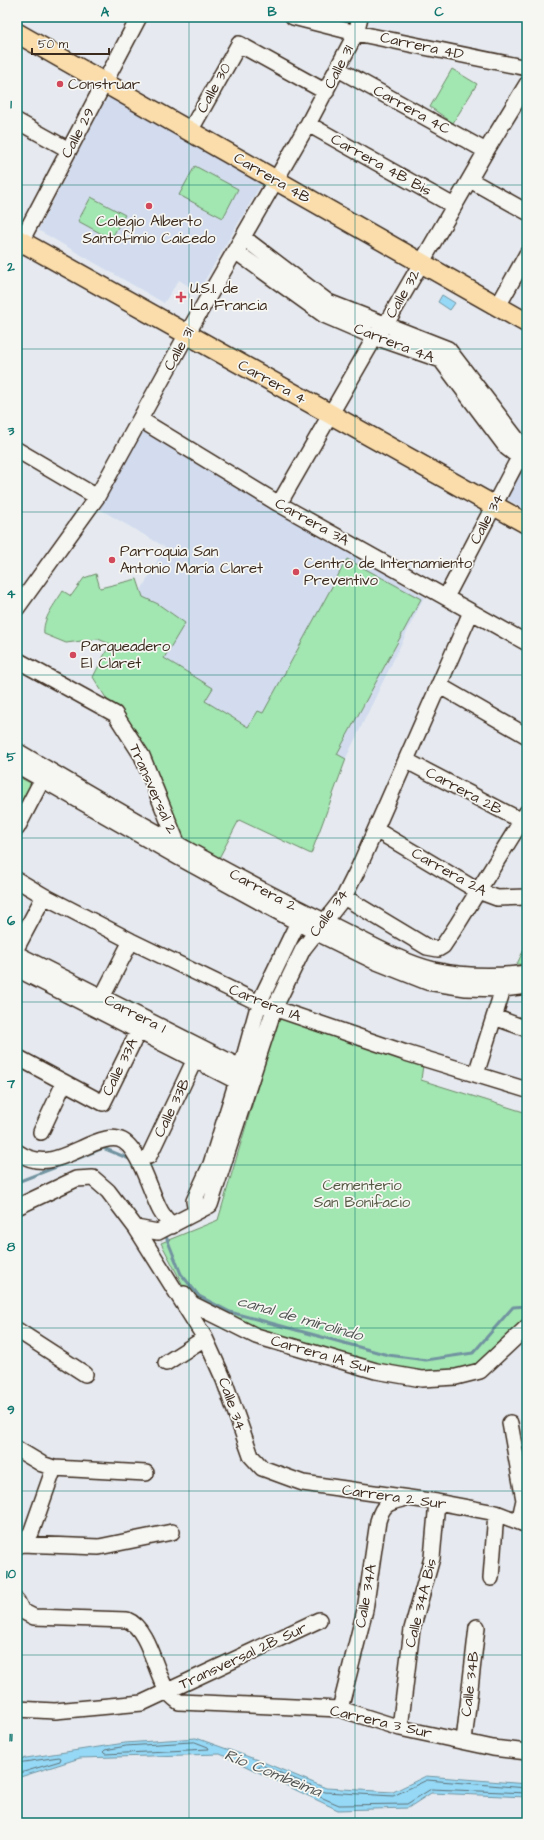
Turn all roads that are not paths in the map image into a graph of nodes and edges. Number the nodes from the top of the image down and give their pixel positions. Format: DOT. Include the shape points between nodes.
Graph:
graph roads {
  1 [pos="139,17"];
  2 [pos="293,17"];
  3 [pos="360,17"];
  4 [pos="17,33"];
  5 [pos="356,33"];
  6 [pos="527,68"];
  7 [pos="338,69"];
  8 [pos="105,83"];
  9 [pos="527,84"];
  10 [pos="326,92"];
  11 [pos="17,121"];
  12 [pos="308,124"];
  13 [pos="190,131"];
  14 [pos="69,150"];
  15 [pos="486,151"];
  16 [pos="276,180"];
  17 [pos="470,180"];
  18 [pos="454,206"];
  19 [pos="527,212"];
  20 [pos="244,238"];
  21 [pos="18,243"];
  22 [pos="235,251"];
  23 [pos="527,254"];
  24 [pos="421,263"];
  25 [pos="498,306"];
  26 [pos="527,323"];
  27 [pos="386,324"];
  28 [pos="187,334"];
  29 [pos="375,337"];
  30 [pos="330,414"];
  31 [pos="141,420"];
  32 [pos="17,450"];
  33 [pos="525,452"];
  34 [pos="97,496"];
  35 [pos="279,504"];
  36 [pos="493,505"];
  37 [pos="527,524"];
  38 [pos="446,596"];
  39 [pos="17,608"];
  40 [pos="472,612"];
  41 [pos="527,643"];
  42 [pos="17,660"];
  43 [pos="440,686"];
  44 [pos="527,736"];
  45 [pos="17,752"];
  46 [pos="407,761"];
  47 [pos="17,765"];
  48 [pos="42,780"];
  49 [pos="524,816"];
  50 [pos="17,828"];
  51 [pos="376,830"];
  52 [pos="178,845"];
  53 [pos="17,880"];
  54 [pos="478,891"];
  55 [pos="44,896"];
  56 [pos="344,897"];
  57 [pos="527,897"];
  58 [pos="301,917"];
  59 [pos="320,927"];
  60 [pos="131,941"];
  61 [pos="17,947"];
  62 [pos="17,954"];
  63 [pos="17,969"];
  64 [pos="527,973"];
  65 [pos="527,986"];
  66 [pos="503,989"];
  67 [pos="98,1003"];
  68 [pos="259,1003"];
  69 [pos="274,1009"];
  70 [pos="494,1017"];
  71 [pos="527,1029"];
  72 [pos="138,1032"];
  73 [pos="17,1057"];
  74 [pos="196,1059"];
  75 [pos="476,1074"];
  76 [pos="245,1078"];
  77 [pos="64,1083"];
  78 [pos="527,1090"];
  79 [pos="41,1132"];
  80 [pos="17,1152"];
  81 [pos="148,1156"];
  82 [pos="17,1207"];
  83 [pos="136,1228"];
  84 [pos="162,1229"];
  85 [pos="527,1327"];
  86 [pos="17,1330"];
  87 [pos="205,1338"];
  88 [pos="166,1363"];
  89 [pos="86,1374"];
  90 [pos="510,1422"];
  91 [pos="17,1450"];
  92 [pos="54,1468"];
  93 [pos="262,1468"];
  94 [pos="146,1473"];
  95 [pos="406,1498"];
  96 [pos="437,1502"];
  97 [pos="496,1513"];
  98 [pos="523,1524"];
  99 [pos="172,1532"];
  100 [pos="19,1546"];
  101 [pos="491,1578"];
  102 [pos="19,1606"];
  103 [pos="319,1620"];
  104 [pos="477,1627"];
  105 [pos="167,1691"];
  106 [pos="17,1709"];
  107 [pos="340,1710"];
  108 [pos="400,1728"];
  109 [pos="464,1741"];
  110 [pos="526,1748"];
  1 -- 8 [label="street, Calle 29"];
  2 -- 5 [label="street, Carrera 4D"];
  3 -- 5 [label="street, Calle 31"];
  4 -- 8 [label="main road, Carrera 4B"];
  5 -- 6 [label="street, Carrera 4D"];
  5 -- 7 [label="street, Calle 31"];
  7 -- 10 [label="street, Calle 31"];
  7 -- 15 [label="street, Carrera 4C"];
  8 -- 13 [label="main road, Carrera 4B"];
  8 -- 14 [label="street, Calle 29"];
  9 -- 15 [label="street, Calle 32"];
  10 -- 12 [label="street, Calle 31"];
  10 -- 13 [label="street, Calle 30" via="239,44"];
  11 -- 14 [label="street"];
  12 -- 16 [label="street, Calle 31"];
  12 -- 18 [label="street, Carrera 4B Bis"];
  13 -- 16 [label="main road, Carrera 4B"];
  14 -- 21 [label="street, Calle 29"];
  15 -- 17 [label="street, Calle 32"];
  16 -- 20 [label="street, Calle 31"];
  16 -- 24 [label="main road, Carrera 4B"];
  17 -- 18 [label="street, Calle 32"];
  17 -- 19 [label="street"];
  18 -- 24 [label="street, Calle 32"];
  20 -- 22 [label="street, Calle 31"];
  20 -- 27 [label="street, Carrera 4A" via="328,302"];
  21 -- 28 [label="main road, Carrera 4"];
  22 -- 28 [label="street, Calle 31"];
  22 -- 29 [label="street, Carrera 4A" via="324,314"];
  23 -- 25 [label="street"];
  24 -- 25 [label="main road, Carrera 4B"];
  24 -- 27 [label="street, Calle 32"];
  25 -- 26 [label="main road, Carrera 4B"];
  27 -- 29 [label="street, Calle 32"];
  27 -- 33 [label="street, Carrera 4A" via="448,349"];
  28 -- 30 [label="main road, Carrera 4"];
  28 -- 31 [label="street, Calle 31"];
  29 -- 30 [label="street, Calle 32"];
  29 -- 33 [label="street, Carrera 4A" via="441,360 507,448"];
  30 -- 35 [label="street, Calle 32"];
  30 -- 36 [label="main road, Carrera 4"];
  31 -- 34 [label="street, Calle 31"];
  31 -- 35 [label="street, Carrera 3A"];
  32 -- 34 [label="street"];
  33 -- 36 [label="street, Calle 34"];
  34 -- 39 [label="street, Calle 31"];
  35 -- 38 [label="street, Carrera 3A"];
  36 -- 37 [label="main road, Carrera 4"];
  36 -- 38 [label="street, Calle 34"];
  38 -- 40 [label="street, Carrera 3A"];
  40 -- 41 [label="street, Carrera 3A"];
  40 -- 43 [label="street, Calle 34"];
  42 -- 52 [label="street, Transversal 2" via="115,714 142,756"];
  43 -- 44 [label="street"];
  43 -- 46 [label="street, Calle 34"];
  45 -- 52 [label="street, Carrera 2"];
  46 -- 49 [label="street, Carrera 2B"];
  46 -- 51 [label="street, Calle 34"];
  47 -- 48 [label="street, Carrera 2"];
  48 -- 50 [label="street"];
  48 -- 58 [label="street, Carrera 2"];
  49 -- 54 [label="street"];
  51 -- 54 [label="street, Carrera 2A"];
  51 -- 56 [label="street, Calle 34"];
  52 -- 58 [label="street, Carrera 2"];
  53 -- 55 [label="street, Carrera 1A"];
  54 -- 56 [label="street" via="443,946 438,949 427,947"];
  54 -- 57 [label="street, Carrera 2A" via="497,898"];
  55 -- 60 [label="street, Carrera 1A"];
  55 -- 61 [label="street"];
  56 -- 59 [label="street, Calle 34"];
  58 -- 59 [label="street, Carrera 2"];
  58 -- 68 [label="street, Calle 34"];
  59 -- 64 [label="street, Carrera 2" via="432,969 468,976"];
  59 -- 66 [label="street, Carrera 2" via="374,961 427,982 466,988"];
  59 -- 69 [label="street, Calle 34" via="303,949"];
  60 -- 67 [label="street"];
  60 -- 68 [label="street, Carrera 1A"];
  62 -- 67 [label="street, Carrera 1"];
  63 -- 67 [label="street, Carrera 1"];
  65 -- 66 [label="street, Carrera 2"];
  66 -- 70 [label="street"];
  67 -- 72 [label="street, Carrera 1"];
  67 -- 76 [label="street, Carrera 1"];
  68 -- 69 [label="street, Carrera 1A"];
  68 -- 76 [label="street, Calle 34"];
  69 -- 75 [label="street, Carrera 1A"];
  69 -- 76 [label="street, Calle 34"];
  70 -- 71 [label="street"];
  70 -- 75 [label="street"];
  72 -- 74 [label="street, Carrera 1"];
  72 -- 77 [label="street, Calle 33A" via="103,1103"];
  73 -- 77 [label="street"];
  74 -- 76 [label="street, Carrera 1"];
  74 -- 81 [label="street, Calle 33B"];
  75 -- 78 [label="street, Carrera 1A"];
  76 -- 84 [label="street, Calle 34" via="194,1201 196,1212"];
  77 -- 79 [label="street"];
  80 -- 84 [label="street, Carrera 1A Sur" via="27,1159 50,1161 106,1138 126,1142 134,1150 159,1208"];
  82 -- 83 [label="street, Calle 34" via="76,1179 93,1178 108,1191"];
  83 -- 84 [label="street"];
  83 -- 87 [label="street, Calle 34"];
  84 -- 85 [label="street, Carrera 1A Sur" via="182,1292 192,1304 256,1336 376,1371 422,1379 456,1377 480,1371"];
  86 -- 89 [label="street"];
  87 -- 88 [label="street"];
  87 -- 93 [label="street, Calle 34" via="224,1380 251,1456"];
  90 -- 98 [label="street" via="524,1500"];
  91 -- 92 [label="street"];
  92 -- 94 [label="street"];
  92 -- 100 [label="street" via="31,1533"];
  93 -- 95 [label="street, Carrera 2 Sur" via="303,1483"];
  95 -- 96 [label="street, Carrera 2 Sur"];
  95 -- 107 [label="street, Calle 34A" via="382,1508 365,1610"];
  96 -- 97 [label="street, Carrera 2 Sur"];
  96 -- 108 [label="street, Calle 34A Bis" via="432,1558 412,1629"];
  97 -- 98 [label="street, Carrera 2 Sur"];
  97 -- 101 [label="street"];
  99 -- 100 [label="street" via="99,1547"];
  102 -- 105 [label="street" via="28,1615 42,1618 127,1620 137,1627"];
  103 -- 105 [label="street, Transversal 2B Sur"];
  104 -- 109 [label="street, Calle 34B"];
  105 -- 106 [label="street" via="142,1703 56,1710"];
  105 -- 107 [label="street, Carrera 3 Sur" via="179,1702"];
  107 -- 108 [label="street, Carrera 3 Sur"];
  108 -- 109 [label="street, Carrera 3 Sur"];
  109 -- 110 [label="street, Carrera 3 Sur" via="493,1748"];
}
